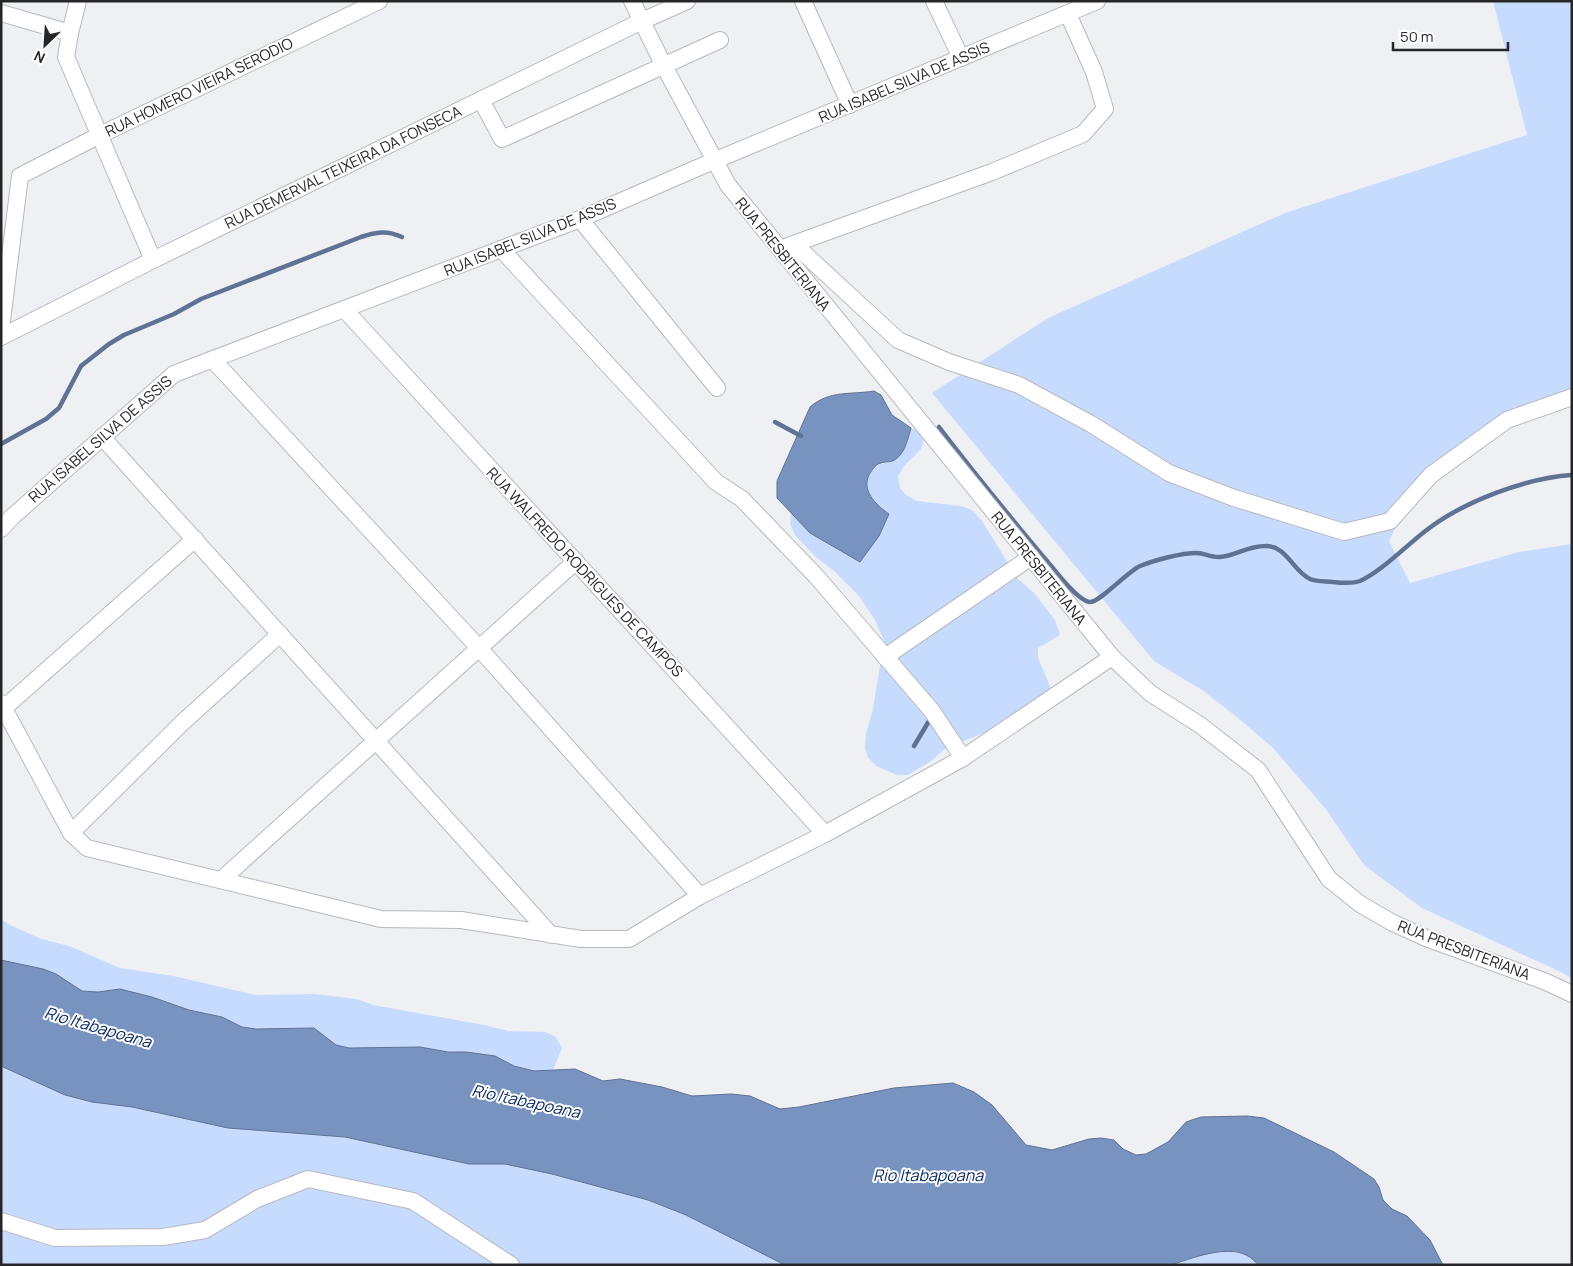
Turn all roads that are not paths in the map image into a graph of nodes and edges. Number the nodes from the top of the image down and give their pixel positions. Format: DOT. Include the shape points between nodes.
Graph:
graph roads {
  1 [pos="78,1"];
  2 [pos="379,1"];
  3 [pos="632,1"];
  4 [pos="687,1"];
  5 [pos="803,1"];
  6 [pos="934,1"];
  7 [pos="1097,1"];
  8 [pos="1,13"];
  9 [pos="1068,14"];
  10 [pos="642,21"];
  11 [pos="70,33"];
  12 [pos="720,40"];
  13 [pos="961,58"];
  14 [pos="664,66"];
  15 [pos="482,100"];
  16 [pos="850,105"];
  17 [pos="100,135"];
  18 [pos="714,160"];
  19 [pos="580,219"];
  20 [pos="796,245"];
  21 [pos="779,248"];
  22 [pos="501,249"];
  23 [pos="153,260"];
  24 [pos="344,309"];
  25 [pos="1,329"];
  26 [pos="1,337"];
  27 [pos="213,360"];
  28 [pos="717,388"];
  29 [pos="1572,397"];
  30 [pos="102,437"];
  31 [pos="1,529"];
  32 [pos="195,539"];
  33 [pos="1031,557"];
  34 [pos="576,561"];
  35 [pos="280,634"];
  36 [pos="479,648"];
  37 [pos="886,657"];
  38 [pos="1112,657"];
  39 [pos="2,706"];
  40 [pos="376,740"];
  41 [pos="963,758"];
  42 [pos="71,833"];
  43 [pos="825,834"];
  44 [pos="221,880"];
  45 [pos="700,896"];
  46 [pos="551,935"];
  47 [pos="1572,994"];
  48 [pos="1,1221"];
  49 [pos="511,1265"];
  1 -- 11 [label="street"];
  2 -- 17 [label="street, RUA HOMERO VIEIRA SERODIO"];
  3 -- 10 [label="street, RUA PRESBITERIANA"];
  4 -- 10 [label="street, RUA DEMERVAL TEIXEIRA DA FONSECA"];
  5 -- 16 [label="street"];
  6 -- 13 [label="street"];
  7 -- 9 [label="street, RUA ISABEL SILVA DE ASSIS"];
  8 -- 11 [label="street"];
  9 -- 13 [label="street, RUA ISABEL SILVA DE ASSIS"];
  9 -- 20 [label="street" via="1094,72 1105,109 1083,134 992,172"];
  10 -- 14 [label="street, RUA PRESBITERIANA"];
  10 -- 15 [label="street, RUA DEMERVAL TEIXEIRA DA FONSECA"];
  11 -- 17 [label="street" via="66,57"];
  12 -- 14 [label="street"];
  13 -- 16 [label="street, RUA ISABEL SILVA DE ASSIS"];
  14 -- 15 [label="street" via="502,139"];
  14 -- 18 [label="street, RUA PRESBITERIANA"];
  15 -- 23 [label="street, RUA DEMERVAL TEIXEIRA DA FONSECA"];
  16 -- 18 [label="street, RUA ISABEL SILVA DE ASSIS"];
  17 -- 23 [label="street"];
  17 -- 25 [label="street, RUA HOMERO VIEIRA SERODIO" via="20,176"];
  18 -- 19 [label="street, RUA ISABEL SILVA DE ASSIS"];
  18 -- 21 [label="street, RUA PRESBITERIANA" via="728,186"];
  19 -- 22 [label="street, RUA ISABEL SILVA DE ASSIS"];
  19 -- 28 [label="street"];
  20 -- 21 [label="street"];
  20 -- 29 [label="street" via="898,340 1019,386 1091,424 1170,473 1234,498 1344,532 1390,521 1432,475 1508,420"];
  21 -- 33 [label="street, RUA PRESBITERIANA"];
  22 -- 24 [label="street, RUA ISABEL SILVA DE ASSIS"];
  22 -- 37 [label="street" via="716,482 742,498 816,576"];
  23 -- 26 [label="street, RUA DEMERVAL TEIXEIRA DA FONSECA"];
  24 -- 27 [label="street, RUA ISABEL SILVA DE ASSIS"];
  24 -- 34 [label="street, RUA WALFREDO RODRIGUES DE CAMPOS"];
  27 -- 30 [label="street, RUA ISABEL SILVA DE ASSIS" via="174,374"];
  27 -- 36 [label="street"];
  30 -- 31 [label="street, RUA ISABEL SILVA DE ASSIS"];
  30 -- 32 [label="street"];
  32 -- 35 [label="street"];
  32 -- 39 [label="street"];
  33 -- 37 [label="street"];
  33 -- 38 [label="street, RUA PRESBITERIANA"];
  34 -- 36 [label="street"];
  34 -- 43 [label="street, RUA WALFREDO RODRIGUES DE CAMPOS"];
  35 -- 40 [label="street"];
  35 -- 42 [label="street" via="182,723"];
  36 -- 40 [label="street"];
  36 -- 45 [label="street"];
  37 -- 41 [label="street" via="932,711"];
  38 -- 41 [label="street"];
  38 -- 47 [label="street, RUA PRESBITERIANA" via="1150,693 1200,725 1258,770 1329,879 1360,904 1426,938"];
  39 -- 42 [label="street"];
  40 -- 44 [label="street"];
  40 -- 46 [label="street"];
  41 -- 43 [label="street"];
  42 -- 44 [label="street" via="87,848"];
  43 -- 45 [label="street"];
  44 -- 46 [label="street" via="381,919 460,920"];
  45 -- 46 [label="street" via="629,939"];
  48 -- 49 [label="street" via="55,1238 163,1237 206,1230 257,1199 308,1179 413,1201"];
}
